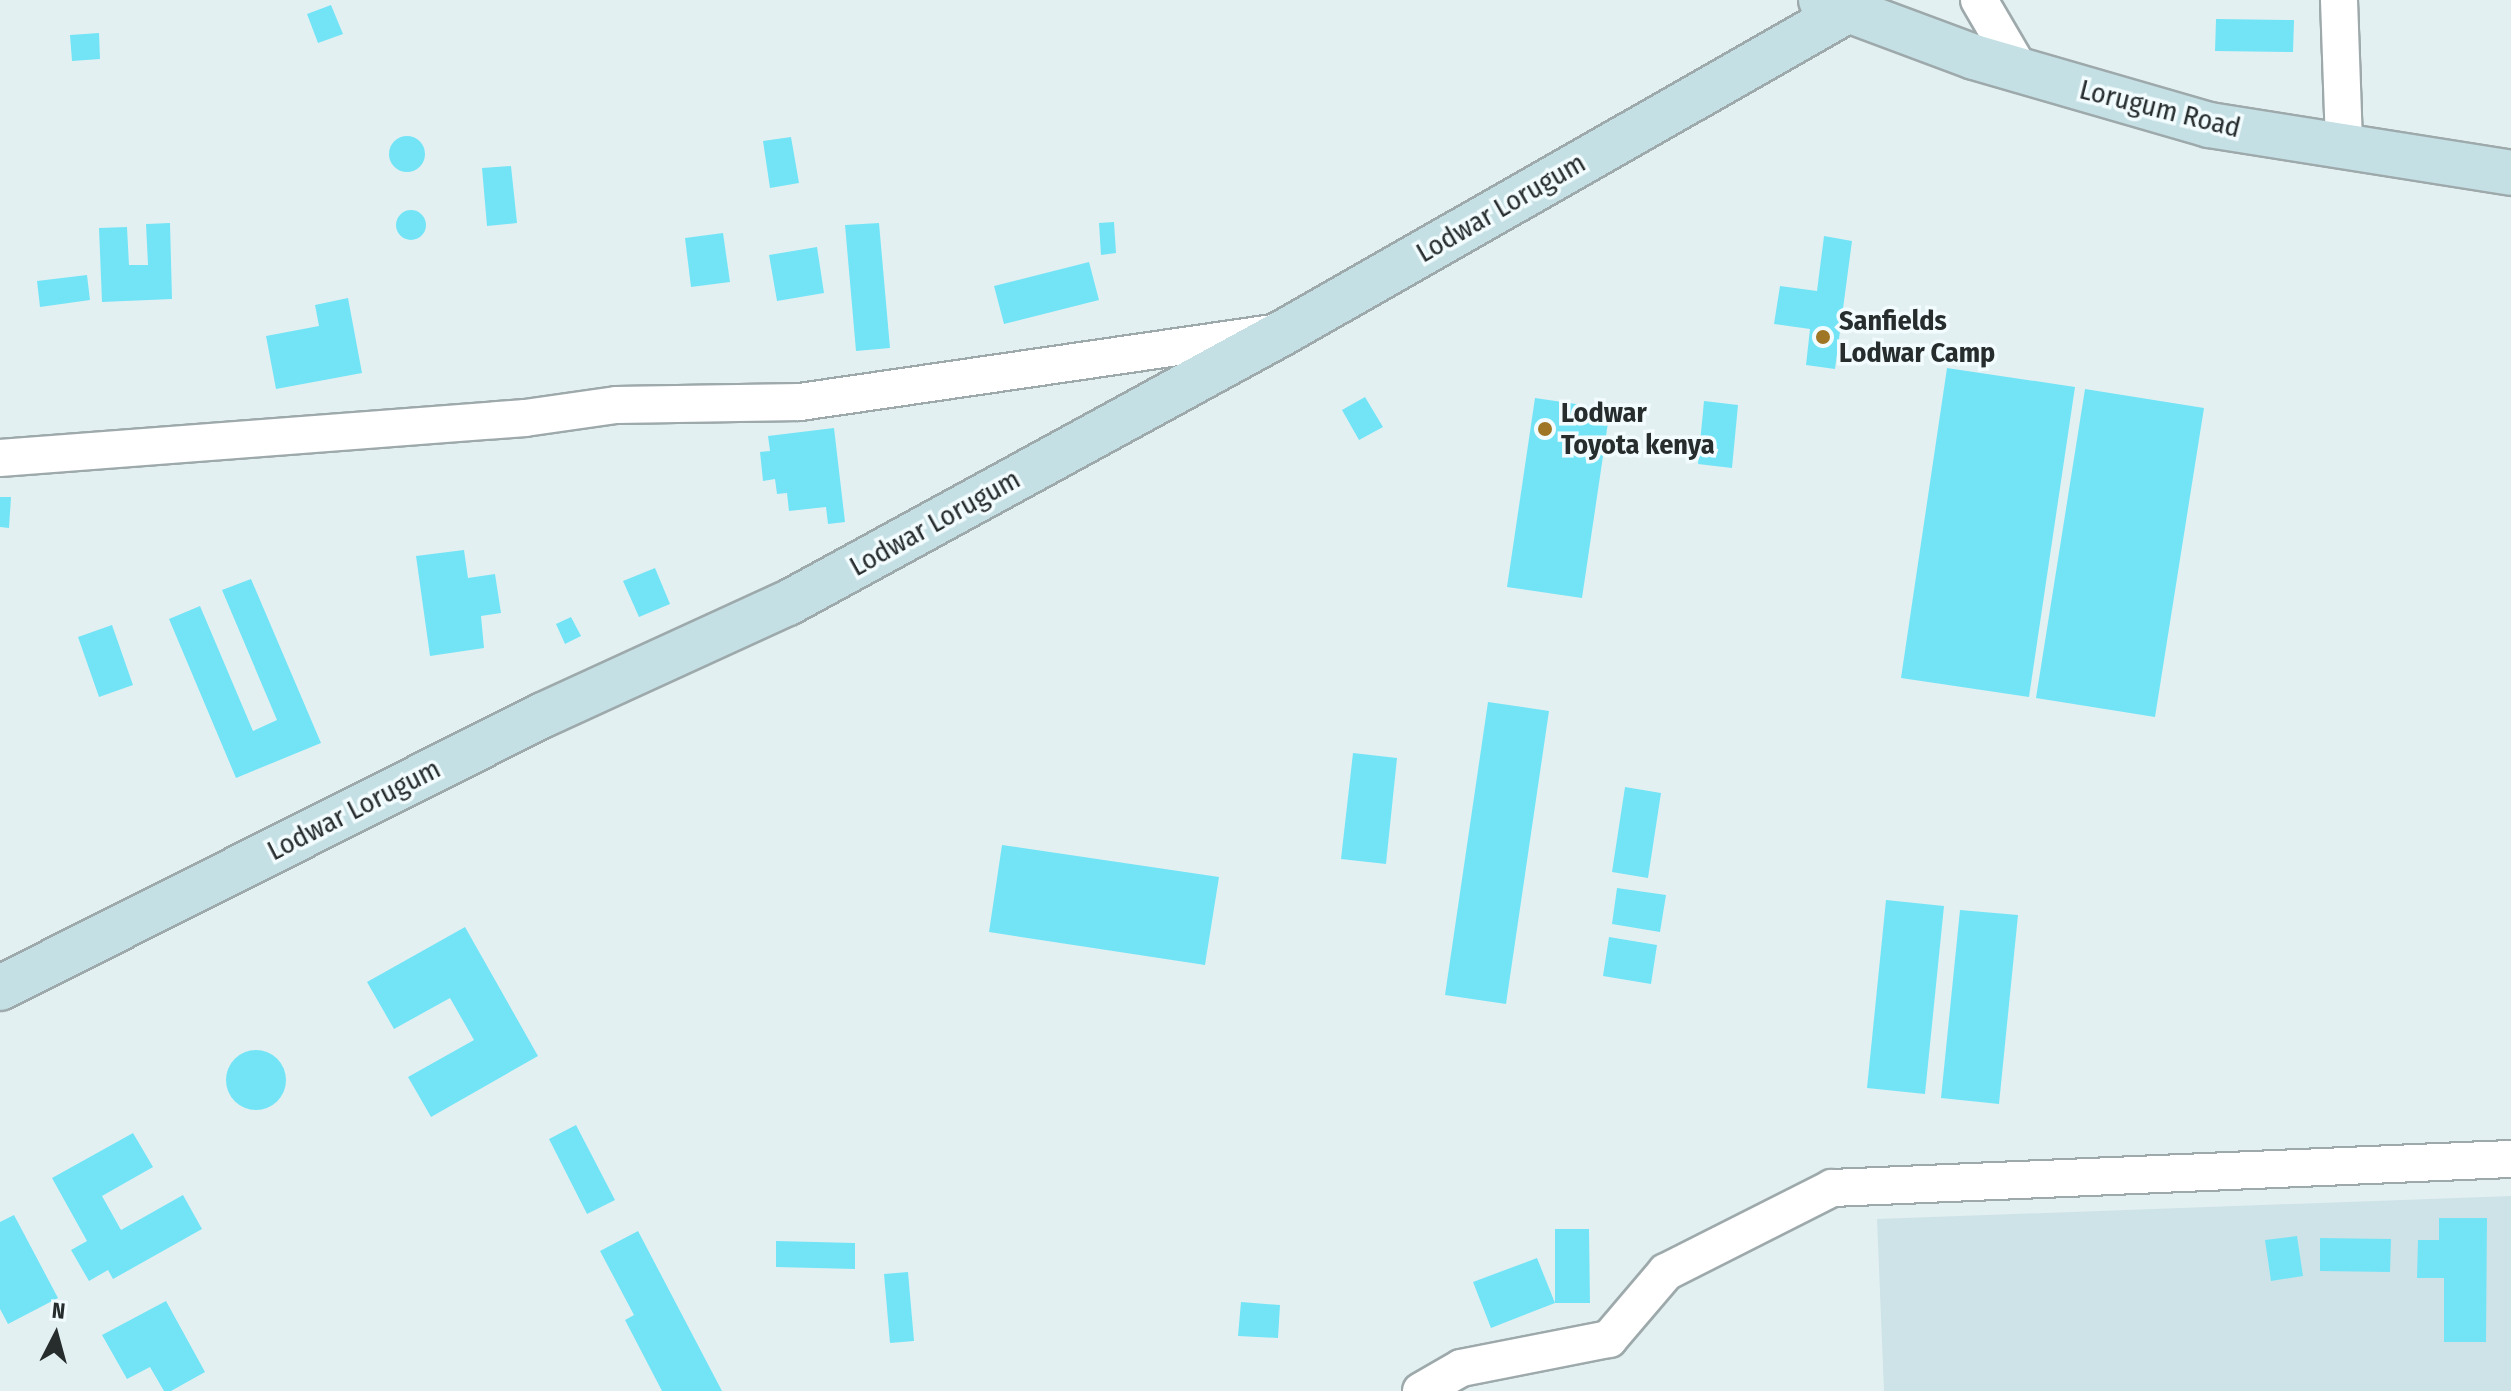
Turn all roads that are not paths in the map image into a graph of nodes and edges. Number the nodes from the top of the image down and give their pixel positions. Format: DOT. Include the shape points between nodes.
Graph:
graph roads {
  1 [pos="1979,0"];
  2 [pos="2339,0"];
  3 [pos="1833,6"];
  4 [pos="2021,72"];
  5 [pos="2344,145"];
  6 [pos="2511,173"];
  7 [pos="1286,331"];
  8 [pos="0,458"];
  9 [pos="0,988"];
  10 [pos="2511,1159"];
  11 [pos="1421,1391"];
  1 -- 4 [label="street"];
  2 -- 5 [label="street"];
  3 -- 4 [label="street, Lorugum Road"];
  3 -- 7 [label="street, Lodwar Lorugum"];
  4 -- 5 [label="street, Lorugum Road" via="2209,125"];
  5 -- 6 [label="street, Lorugum Road"];
  7 -- 8 [label="street" via="800,402 616,405 510,420"];
  7 -- 9 [label="street, Lodwar Lorugum" via="788,603 543,715"];
  10 -- 11 [label="street" via="1832,1188 1666,1272 1609,1339 1461,1368"];
}
